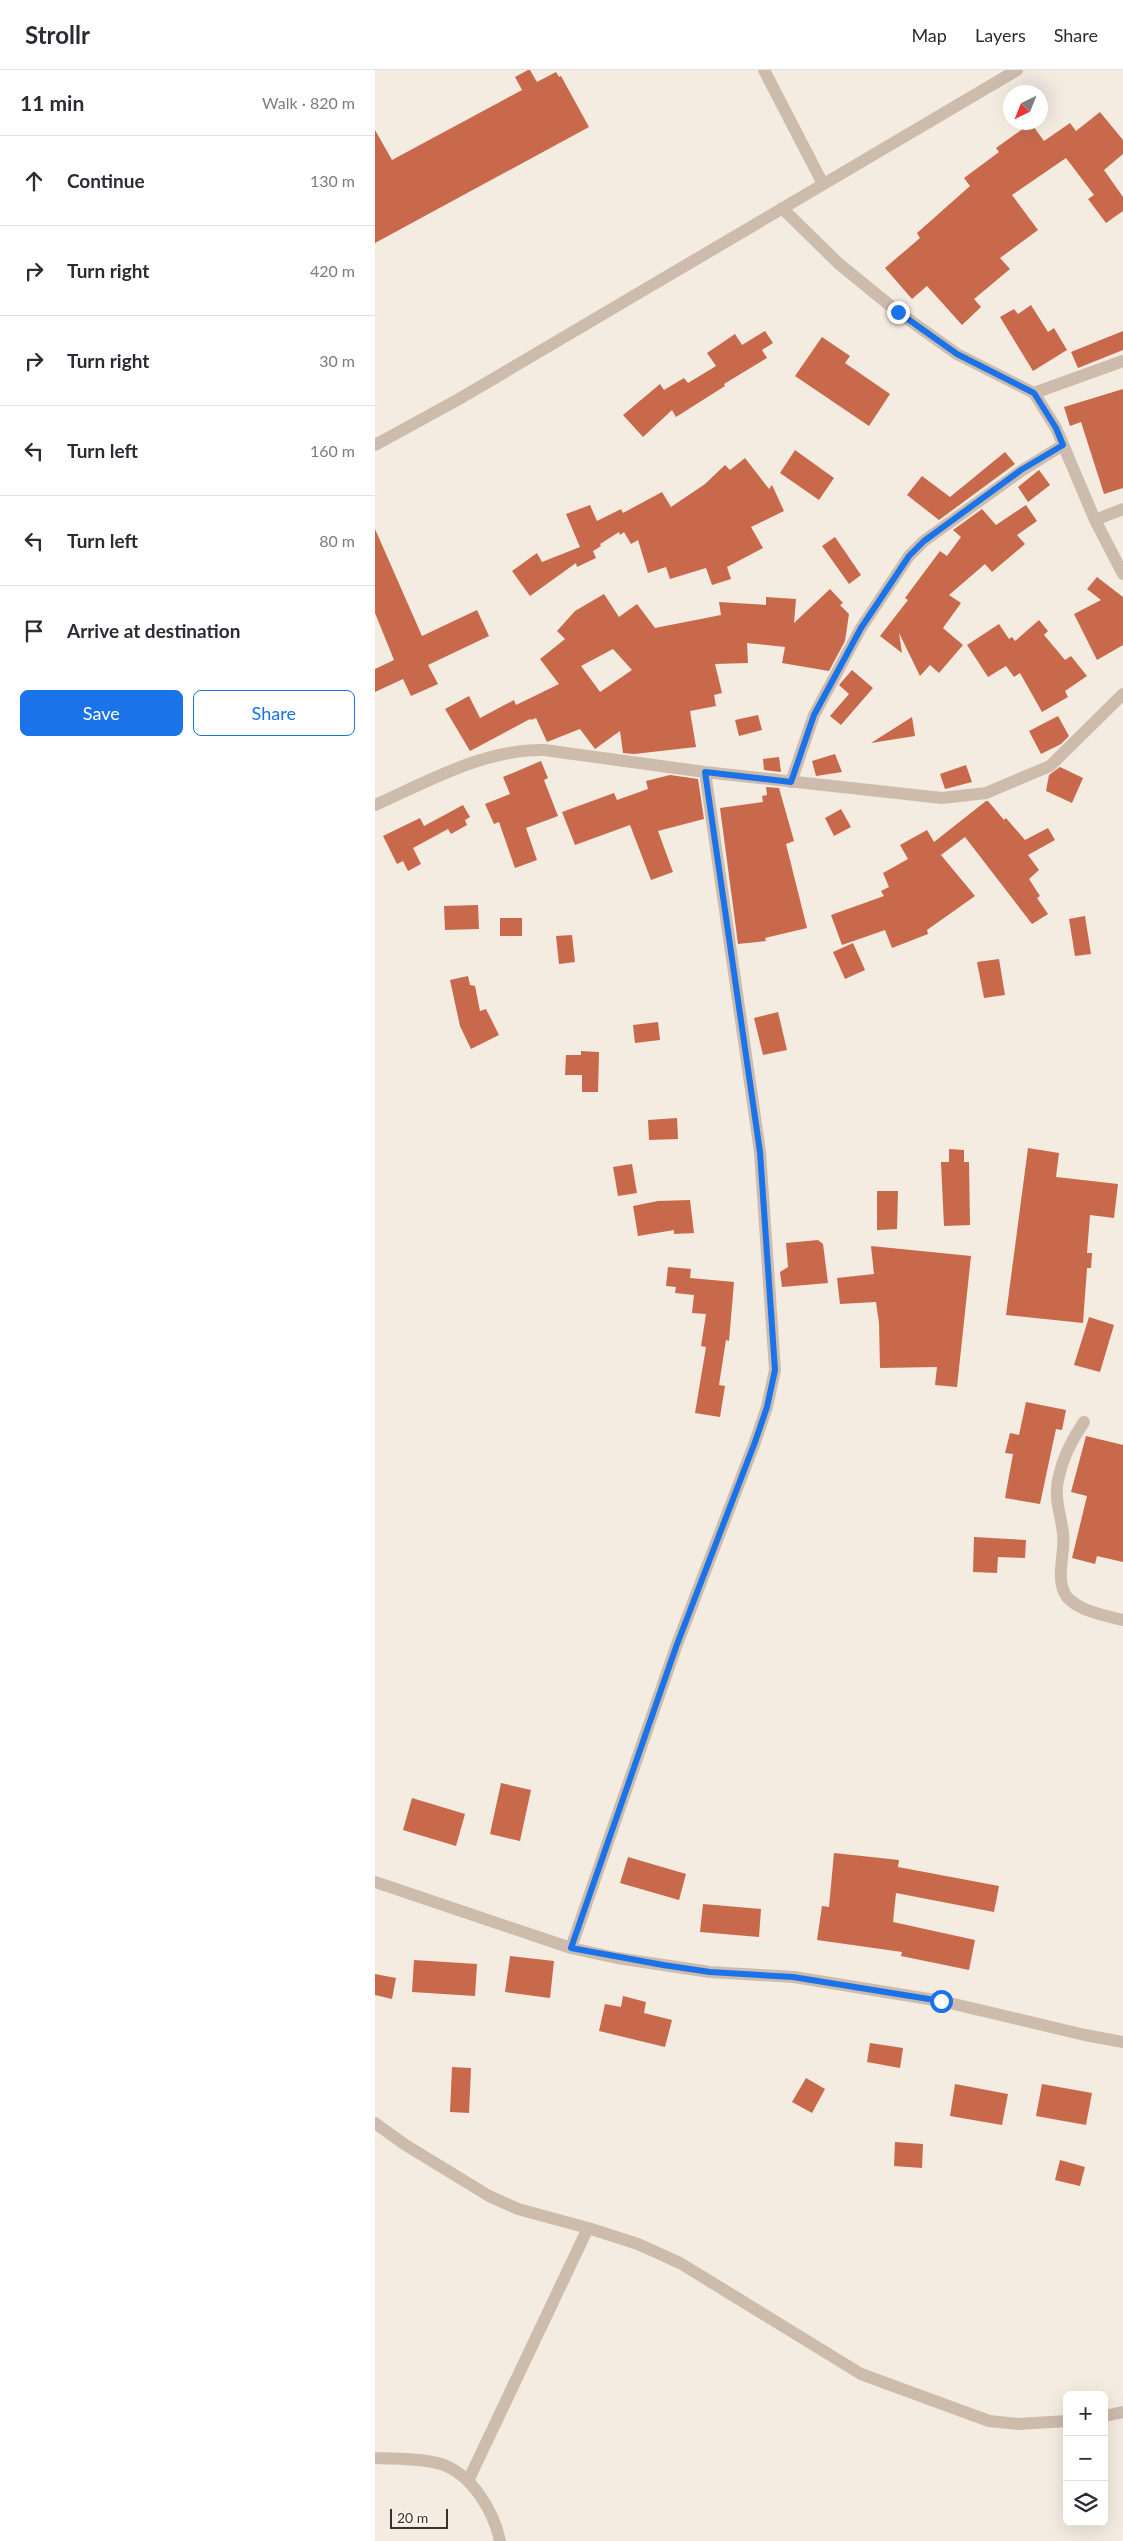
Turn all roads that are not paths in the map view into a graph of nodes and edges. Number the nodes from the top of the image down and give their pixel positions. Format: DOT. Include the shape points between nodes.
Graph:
graph roads {
  1 [pos="764,70"];
  2 [pos="1017,70"];
  3 [pos="823,184"];
  4 [pos="782,208"];
  5 [pos="1123,360"];
  6 [pos="1034,393"];
  7 [pos="375,445"];
  8 [pos="1063,445"];
  9 [pos="1123,510"];
  10 [pos="1095,520"];
  11 [pos="1123,574"];
  12 [pos="1123,694"];
  13 [pos="705,772"];
  14 [pos="791,782"];
  15 [pos="375,805"];
  16 [pos="1084,1422"];
  17 [pos="1123,1620"];
  18 [pos="375,1882"];
  19 [pos="571,1948"];
  20 [pos="1123,2042"];
  21 [pos="375,2123"];
  22 [pos="588,2228"];
  23 [pos="1123,2412"];
  24 [pos="1108,2415"];
  25 [pos="1063,2421"];
  26 [pos="375,2458"];
  27 [pos="468,2482"];
  28 [pos="500,2541"];
  1 -- 3 [label="street"];
  2 -- 3 [label="street"];
  3 -- 4 [label="street"];
  4 -- 6 [label="street" via="838,263 898,312 957,354"];
  4 -- 7 [label="street" via="459,399"];
  5 -- 6 [label="street"];
  6 -- 8 [label="street"];
  8 -- 10 [label="street"];
  8 -- 14 [label="street" via="1021,470 946,524 909,556 861,628 814,715"];
  9 -- 10 [label="street"];
  10 -- 11 [label="street"];
  12 -- 14 [label="street" via="1050,766 986,793 943,798"];
  13 -- 14 [label="street"];
  13 -- 15 [label="street" via="526,750 503,753 469,764"];
  13 -- 19 [label="street" via="760,1152 775,1370 755,1442 676,1647"];
  16 -- 17 [label="street" via="1073,1438 1058,1481 1063,1585 1067,1597 1081,1606"];
  18 -- 19 [label="street"];
  19 -- 20 [label="street" via="672,1967 793,1977 941,2001"];
  21 -- 22 [label="street" via="489,2196 518,2209"];
  22 -- 25 [label="street" via="638,2244 680,2263 861,2374 989,2421 1018,2424"];
  22 -- 27 [label="street"];
  23 -- 24 [label="street"];
  26 -- 27 [label="street" via="442,2464"];
  27 -- 28 [label="street" via="484,2500 497,2526"];
}
